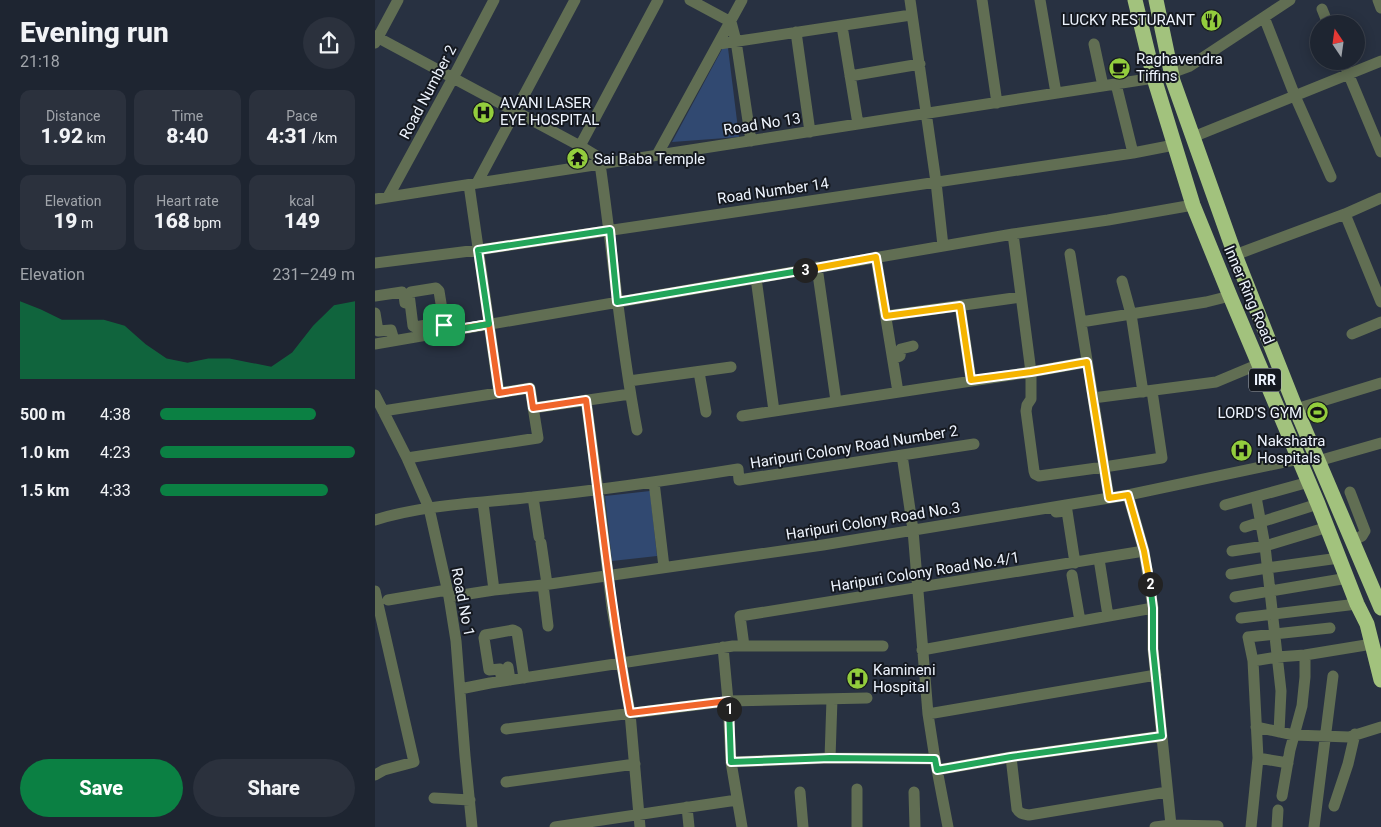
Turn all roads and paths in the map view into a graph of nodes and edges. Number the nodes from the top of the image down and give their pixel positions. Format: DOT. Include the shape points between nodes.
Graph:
graph roads {
  1 [pos="398,0"];
  2 [pos="494,0"];
  3 [pos="575,0"];
  4 [pos="658,0"];
  5 [pos="691,0"];
  6 [pos="742,0"];
  7 [pos="910,0"];
  8 [pos="982,0"];
  9 [pos="1040,0"];
  10 [pos="1135,0"];
  11 [pos="1290,0"];
  12 [pos="1378,0"];
  13 [pos="1159,2"];
  14 [pos="1381,8"];
  15 [pos="1322,9"];
  16 [pos="911,15"];
  17 [pos="1324,15"];
  18 [pos="1263,17"];
  19 [pos="731,22"];
  20 [pos="842,26"];
  21 [pos="796,32"];
  22 [pos="376,39"];
  23 [pos="736,41"];
  24 [pos="719,44"];
  25 [pos="1094,44"];
  26 [pos="1381,61"];
  27 [pos="919,64"];
  28 [pos="1347,70"];
  29 [pos="1171,73"];
  30 [pos="1349,74"];
  31 [pos="850,76"];
  32 [pos="453,78"];
  33 [pos="1154,78"];
  34 [pos="1116,84"];
  35 [pos="1103,86"];
  36 [pos="1056,94"];
  37 [pos="1295,96"];
  38 [pos="997,103"];
  39 [pos="515,111"];
  40 [pos="926,114"];
  41 [pos="858,124"];
  42 [pos="811,132"];
  43 [pos="1193,137"];
  44 [pos="751,141"];
  45 [pos="1174,145"];
  46 [pos="580,146"];
  47 [pos="1381,152"];
  48 [pos="1133,153"];
  49 [pos="657,156"];
  50 [pos="604,164"];
  51 [pos="1331,177"];
  52 [pos="936,182"];
  53 [pos="473,184"];
  54 [pos="388,197"];
  55 [pos="1381,198"];
  56 [pos="375,199"];
  57 [pos="1193,205"];
  58 [pos="1345,214"];
  59 [pos="610,230"];
  60 [pos="1013,234"];
  61 [pos="943,246"];
  62 [pos="478,250"];
  63 [pos="1070,254"];
  64 [pos="1235,255"];
  65 [pos="876,257"];
  66 [pos="375,262"];
  67 [pos="817,268"];
  68 [pos="756,278"];
  69 [pos="1122,280"];
  70 [pos="375,296"];
  71 [pos="1229,296"];
  72 [pos="1021,297"];
  73 [pos="617,302"];
  74 [pos="1381,302"];
  75 [pos="960,306"];
  76 [pos="375,313"];
  77 [pos="1131,314"];
  78 [pos="886,316"];
  79 [pos="1081,322"];
  80 [pos="1381,322"];
  81 [pos="489,324"];
  82 [pos="1246,334"];
  83 [pos="1352,334"];
  84 [pos="410,338"];
  85 [pos="393,340"];
  86 [pos="1269,340"];
  87 [pos="375,344"];
  88 [pos="913,346"];
  89 [pos="893,358"];
  90 [pos="1087,362"];
  91 [pos="1259,364"];
  92 [pos="731,366"];
  93 [pos="699,372"];
  94 [pos="1031,372"];
  95 [pos="971,380"];
  96 [pos="629,381"];
  97 [pos="1381,383"];
  98 [pos="1148,391"];
  99 [pos="899,392"];
  100 [pos="499,393"];
  101 [pos="630,394"];
  102 [pos="375,395"];
  103 [pos="1093,398"];
  104 [pos="586,400"];
  105 [pos="836,401"];
  106 [pos="533,408"];
  107 [pos="1297,409"];
  108 [pos="383,410"];
  109 [pos="774,411"];
  110 [pos="706,412"];
  111 [pos="742,416"];
  112 [pos="637,430"];
  113 [pos="974,444"];
  114 [pos="1381,444"];
  115 [pos="902,454"];
  116 [pos="407,458"];
  117 [pos="1299,459"];
  118 [pos="1318,461"];
  119 [pos="1104,468"];
  120 [pos="654,482"];
  121 [pos="1309,482"];
  122 [pos="598,490"];
  123 [pos="1350,492"];
  124 [pos="1128,495"];
  125 [pos="1256,497"];
  126 [pos="533,498"];
  127 [pos="1109,498"];
  128 [pos="483,503"];
  129 [pos="1319,504"];
  130 [pos="1225,505"];
  131 [pos="429,508"];
  132 [pos="1066,508"];
  133 [pos="1041,515"];
  134 [pos="375,520"];
  135 [pos="1261,522"];
  136 [pos="1245,527"];
  137 [pos="1328,527"];
  138 [pos="913,530"];
  139 [pos="1352,541"];
  140 [pos="1265,546"];
  141 [pos="1144,551"];
  142 [pos="1232,551"];
  143 [pos="1339,558"];
  144 [pos="1099,559"];
  145 [pos="1075,562"];
  146 [pos="664,567"];
  147 [pos="1267,568"];
  148 [pos="1231,574"];
  149 [pos="608,575"];
  150 [pos="1072,575"];
  151 [pos="1347,578"];
  152 [pos="545,584"];
  153 [pos="918,588"];
  154 [pos="494,590"];
  155 [pos="375,591"];
  156 [pos="1270,592"];
  157 [pos="448,593"];
  158 [pos="1235,597"];
  159 [pos="389,600"];
  160 [pos="1357,604"];
  161 [pos="1153,608"];
  162 [pos="1381,608"];
  163 [pos="1108,612"];
  164 [pos="1272,614"];
  165 [pos="1080,617"];
  166 [pos="1241,618"];
  167 [pos="548,626"];
  168 [pos="1330,628"];
  169 [pos="1275,634"];
  170 [pos="380,641"];
  171 [pos="1372,644"];
  172 [pos="744,646"];
  173 [pos="883,646"];
  174 [pos="723,647"];
  175 [pos="922,650"];
  176 [pos="1305,655"];
  177 [pos="1277,657"];
  178 [pos="1253,661"];
  179 [pos="621,664"];
  180 [pos="508,667"];
  181 [pos="1156,675"];
  182 [pos="1333,676"];
  183 [pos="524,678"];
  184 [pos="1381,680"];
  185 [pos="506,681"];
  186 [pos="460,689"];
  187 [pos="867,698"];
  188 [pos="832,699"];
  189 [pos="728,701"];
  190 [pos="630,713"];
  191 [pos="928,714"];
  192 [pos="1256,727"];
  193 [pos="1381,727"];
  194 [pos="506,729"];
  195 [pos="1279,732"];
  196 [pos="1355,734"];
  197 [pos="1294,735"];
  198 [pos="1162,736"];
  199 [pos="1326,736"];
  200 [pos="1011,757"];
  201 [pos="830,758"];
  202 [pos="1258,758"];
  203 [pos="731,762"];
  204 [pos="1288,763"];
  205 [pos="635,764"];
  206 [pos="936,764"];
  207 [pos="375,774"];
  208 [pos="506,782"];
  209 [pos="857,789"];
  210 [pos="801,792"];
  211 [pos="914,792"];
  212 [pos="1167,792"];
  213 [pos="1282,796"];
  214 [pos="434,798"];
  215 [pos="470,800"];
  216 [pos="737,800"];
  217 [pos="1334,806"];
  218 [pos="687,807"];
  219 [pos="1278,810"];
  220 [pos="639,814"];
  221 [pos="583,825"];
  222 [pos="1171,825"];
  223 [pos="1218,826"];
  224 [pos="472,827"];
  225 [pos="555,827"];
  226 [pos="640,827"];
  227 [pos="689,827"];
  228 [pos="742,827"];
  229 [pos="803,827"];
  230 [pos="857,827"];
  231 [pos="915,827"];
  232 [pos="947,827"];
  233 [pos="1155,827"];
  234 [pos="1251,827"];
  235 [pos="1277,827"];
  236 [pos="1314,827"];
  1 -- 22 [label="street"];
  2 -- 32 [label="street, Road Number 2"];
  3 -- 39 [label="street"];
  4 -- 46 [label="street"];
  5 -- 19 [label="street"];
  6 -- 19 [label="street"];
  7 -- 16 [label="street"];
  8 -- 38 [label="street"];
  9 -- 36 [label="street"];
  10 -- 33 [label="highway, Inner Ring Road / IRR"];
  11 -- 18 [label="street"];
  12 -- 14 [label="street"];
  13 -- 29 [label="highway, Inner Ring Road / IRR"];
  15 -- 17 [label="street"];
  16 -- 20 [label="street"];
  16 -- 27 [label="street"];
  18 -- 29 [label="street" via="1190,66"];
  18 -- 37 [label="street"];
  19 -- 23 [label="street"];
  19 -- 24 [label="street"];
  20 -- 21 [label="street"];
  20 -- 31 [label="street"];
  21 -- 23 [label="street"];
  21 -- 42 [label="street"];
  22 -- 32 [label="street"];
  23 -- 24 [label="street"];
  23 -- 44 [label="street"];
  24 -- 49 [label="street"];
  25 -- 35 [label="street"];
  26 -- 30 [label="street"];
  27 -- 31 [label="street"];
  27 -- 40 [label="street"];
  28 -- 30 [label="street"];
  29 -- 43 [label="highway, Inner Ring Road / IRR"];
  30 -- 37 [label="street"];
  30 -- 47 [label="street"];
  31 -- 41 [label="street"];
  32 -- 39 [label="street"];
  32 -- 54 [label="street, Road Number 2"];
  33 -- 34 [label="street, Road No 13"];
  33 -- 45 [label="highway, Inner Ring Road / IRR"];
  34 -- 35 [label="street, Road No 13"];
  34 -- 48 [label="street"];
  35 -- 36 [label="street, Road No 13"];
  36 -- 38 [label="street, Road No 13"];
  37 -- 43 [label="street"];
  37 -- 51 [label="street"];
  38 -- 40 [label="street, Road No 13"];
  39 -- 46 [label="street"];
  39 -- 53 [label="street"];
  40 -- 41 [label="street, Road No 13"];
  40 -- 52 [label="street"];
  41 -- 42 [label="street, Road No 13"];
  42 -- 44 [label="street, Road No 13"];
  43 -- 64 [label="highway, Inner Ring Road / IRR"];
  44 -- 49 [label="street, Road No 13"];
  45 -- 48 [label="street, Road Number 14"];
  45 -- 57 [label="highway, Inner Ring Road / IRR"];
  46 -- 50 [label="street"];
  48 -- 52 [label="street, Road Number 14"];
  49 -- 50 [label="street, Road No 13"];
  50 -- 53 [label="street, Road No 13"];
  50 -- 59 [label="street"];
  52 -- 59 [label="street, Road Number 14"];
  52 -- 61 [label="street"];
  53 -- 54 [label="street, Road No 13"];
  53 -- 62 [label="street"];
  54 -- 56 [label="street, Road No 13"];
  55 -- 58 [label="street"];
  57 -- 60 [label="street"];
  57 -- 71 [label="highway, Inner Ring Road / IRR"];
  58 -- 64 [label="street"];
  58 -- 74 [label="street"];
  59 -- 62 [label="street, Road Number 14"];
  59 -- 73 [label="street"];
  60 -- 61 [label="street"];
  60 -- 72 [label="street"];
  61 -- 65 [label="street"];
  62 -- 66 [label="street, Road Number 14"];
  62 -- 81 [label="street"];
  63 -- 79 [label="street"];
  64 -- 86 [label="highway, Inner Ring Road / IRR"];
  65 -- 67 [label="street"];
  65 -- 78 [label="street"];
  67 -- 68 [label="street"];
  67 -- 105 [label="street"];
  68 -- 73 [label="street"];
  68 -- 109 [label="street"];
  69 -- 77 [label="street"];
  70 -- 84 [label="street" via="404,294"];
  71 -- 77 [label="street"];
  71 -- 82 [label="highway, Inner Ring Road / IRR"];
  72 -- 75 [label="street"];
  72 -- 94 [label="street"];
  73 -- 81 [label="street"];
  73 -- 96 [label="street" via="616,327"];
  75 -- 78 [label="street"];
  75 -- 95 [label="street"];
  76 -- 85 [label="street" via="378,331 391,330"];
  77 -- 79 [label="street"];
  77 -- 98 [label="street"];
  78 -- 89 [label="street"];
  79 -- 90 [label="street"];
  80 -- 83 [label="street"];
  81 -- 84 [label="street" via="440,326"];
  81 -- 100 [label="street"];
  82 -- 86 [label="highway" via="1257,340"];
  82 -- 91 [label="highway, Inner Ring Road / IRR"];
  84 -- 85 [label="street"];
  85 -- 87 [label="street"];
  86 -- 107 [label="highway, Inner Ring Road / IRR"];
  88 -- 89 [label="street" via="901,349 900,356"];
  89 -- 99 [label="street"];
  90 -- 94 [label="street"];
  90 -- 103 [label="street"];
  91 -- 98 [label="street" via="1216,382"];
  91 -- 117 [label="highway, Inner Ring Road / IRR"];
  92 -- 93 [label="street"];
  93 -- 96 [label="street"];
  93 -- 110 [label="street"];
  94 -- 95 [label="street"];
  94 -- 119 [label="street" via="1031,399 1026,411 1035,474"];
  95 -- 99 [label="street"];
  96 -- 101 [label="street"];
  97 -- 107 [label="street"];
  98 -- 103 [label="street"];
  98 -- 119 [label="street" via="1162,458"];
  99 -- 105 [label="street"];
  100 -- 106 [label="street" via="530,388"];
  100 -- 108 [label="street"];
  101 -- 104 [label="street"];
  101 -- 112 [label="street"];
  102 -- 108 [label="street, Road No 1"];
  103 -- 119 [label="street"];
  104 -- 106 [label="street"];
  104 -- 122 [label="street"];
  105 -- 109 [label="street"];
  106 -- 116 [label="street" via="538,438"];
  107 -- 118 [label="highway, Inner Ring Road / IRR"];
  108 -- 116 [label="street, Road No 1"];
  109 -- 111 [label="street"];
  113 -- 115 [label="street, Haripuri Colony Road Number 2"];
  114 -- 118 [label="street"];
  115 -- 120 [label="street, Haripuri Colony Road Number 2" via="739,480 738,470"];
  115 -- 138 [label="street"];
  116 -- 131 [label="street, Road No 1"];
  117 -- 121 [label="highway, Inner Ring Road / IRR"];
  117 -- 124 [label="street, Haripuri Colony Road No.3"];
  118 -- 139 [label="highway, Inner Ring Road / IRR"];
  119 -- 127 [label="street"];
  120 -- 122 [label="street, Haripuri Colony Road Number 2"];
  120 -- 146 [label="street"];
  121 -- 125 [label="street"];
  121 -- 129 [label="highway, Inner Ring Road / IRR"];
  122 -- 126 [label="street, Haripuri Colony Road Number 2"];
  122 -- 149 [label="street"];
  123 -- 139 [label="street" via="1365,531"];
  124 -- 127 [label="street, Haripuri Colony Road No.3"];
  124 -- 141 [label="street"];
  125 -- 130 [label="street"];
  125 -- 135 [label="street"];
  126 -- 128 [label="street, Haripuri Colony Road Number 2"];
  126 -- 152 [label="street"];
  127 -- 132 [label="street, Haripuri Colony Road No.3"];
  128 -- 131 [label="street, Haripuri Colony Road Number 2"];
  128 -- 154 [label="street"];
  129 -- 135 [label="street"];
  129 -- 137 [label="highway, Inner Ring Road / IRR"];
  131 -- 134 [label="street, Haripuri Colony Road Number 2"];
  131 -- 157 [label="street, Road No 1"];
  132 -- 133 [label="street"];
  132 -- 138 [label="street, Haripuri Colony Road No.3"];
  132 -- 145 [label="street"];
  135 -- 136 [label="street"];
  135 -- 140 [label="street"];
  137 -- 140 [label="street"];
  137 -- 143 [label="highway, Inner Ring Road / IRR"];
  138 -- 146 [label="street, Haripuri Colony Road No.3"];
  138 -- 153 [label="street"];
  139 -- 162 [label="highway, Inner Ring Road / IRR"];
  140 -- 142 [label="street"];
  140 -- 147 [label="street"];
  141 -- 144 [label="street, Haripuri Colony Road No.4/1"];
  141 -- 161 [label="street"];
  143 -- 147 [label="street"];
  143 -- 151 [label="highway, Inner Ring Road / IRR"];
  144 -- 145 [label="street, Haripuri Colony Road No.4/1"];
  144 -- 163 [label="street"];
  145 -- 153 [label="street, Haripuri Colony Road No.4/1"];
  146 -- 149 [label="street, Haripuri Colony Road No.3"];
  147 -- 148 [label="street"];
  147 -- 156 [label="street"];
  149 -- 152 [label="street, Haripuri Colony Road No.3"];
  149 -- 179 [label="street"];
  150 -- 165 [label="street"];
  151 -- 156 [label="street"];
  151 -- 160 [label="highway, Inner Ring Road / IRR"];
  152 -- 154 [label="street, Haripuri Colony Road No.3"];
  152 -- 167 [label="street"];
  153 -- 172 [label="street, Haripuri Colony Road No.4/1" via="740,616"];
  153 -- 175 [label="street"];
  154 -- 157 [label="street, Haripuri Colony Road No.3"];
  155 -- 170 [label="street"];
  156 -- 158 [label="street"];
  156 -- 164 [label="street"];
  157 -- 159 [label="street, Haripuri Colony Road No.3"];
  157 -- 186 [label="street, Road No 1"];
  160 -- 164 [label="street"];
  160 -- 171 [label="highway, Inner Ring Road / IRR"];
  161 -- 163 [label="street"];
  161 -- 181 [label="street"];
  163 -- 165 [label="street"];
  164 -- 166 [label="street"];
  164 -- 169 [label="street"];
  165 -- 175 [label="street"];
  168 -- 169 [label="street"];
  169 -- 177 [label="street"];
  169 -- 178 [label="street" via="1248,637"];
  170 -- 207 [label="street" via="414,762"];
  171 -- 176 [label="street"];
  171 -- 184 [label="highway, Inner Ring Road / IRR"];
  172 -- 173 [label="street"];
  172 -- 174 [label="street"];
  174 -- 179 [label="street"];
  174 -- 189 [label="street"];
  175 -- 191 [label="street"];
  176 -- 177 [label="street"];
  176 -- 197 [label="street" via="1302,706"];
  177 -- 178 [label="street"];
  177 -- 195 [label="street" via="1281,691"];
  178 -- 192 [label="street"];
  179 -- 183 [label="street"];
  179 -- 190 [label="street"];
  180 -- 185 [label="street"];
  181 -- 191 [label="street"];
  181 -- 198 [label="street"];
  182 -- 199 [label="street"];
  183 -- 185 [label="street"];
  183 -- 185 [label="street" via="517,632 485,635 489,670 500,669"];
  185 -- 186 [label="street"];
  186 -- 215 [label="street, Road No 1"];
  187 -- 188 [label="street"];
  188 -- 189 [label="street"];
  188 -- 201 [label="street"];
  189 -- 190 [label="street"];
  189 -- 203 [label="street"];
  190 -- 194 [label="street"];
  190 -- 205 [label="street"];
  191 -- 206 [label="street"];
  192 -- 195 [label="street"];
  192 -- 202 [label="street"];
  193 -- 196 [label="street"];
  195 -- 197 [label="street"];
  196 -- 199 [label="street"];
  196 -- 217 [label="street"];
  197 -- 199 [label="street"];
  197 -- 204 [label="street"];
  198 -- 200 [label="street"];
  198 -- 212 [label="street"];
  199 -- 236 [label="street"];
  200 -- 206 [label="street"];
  200 -- 212 [label="street" via="1017,809 1022,814"];
  201 -- 203 [label="street"];
  201 -- 206 [label="street"];
  202 -- 204 [label="street"];
  202 -- 234 [label="street"];
  203 -- 216 [label="street"];
  204 -- 213 [label="street"];
  205 -- 208 [label="street"];
  205 -- 220 [label="street"];
  206 -- 232 [label="street"];
  209 -- 230 [label="street"];
  210 -- 229 [label="street"];
  211 -- 231 [label="street"];
  212 -- 222 [label="street"];
  214 -- 215 [label="street"];
  215 -- 224 [label="street, Road No 1"];
  216 -- 218 [label="street"];
  216 -- 228 [label="street"];
  218 -- 220 [label="street"];
  218 -- 227 [label="street"];
  219 -- 235 [label="street"];
  220 -- 221 [label="street"];
  220 -- 226 [label="street"];
  221 -- 225 [label="street"];
  222 -- 223 [label="street"];
  222 -- 233 [label="street"];
}
